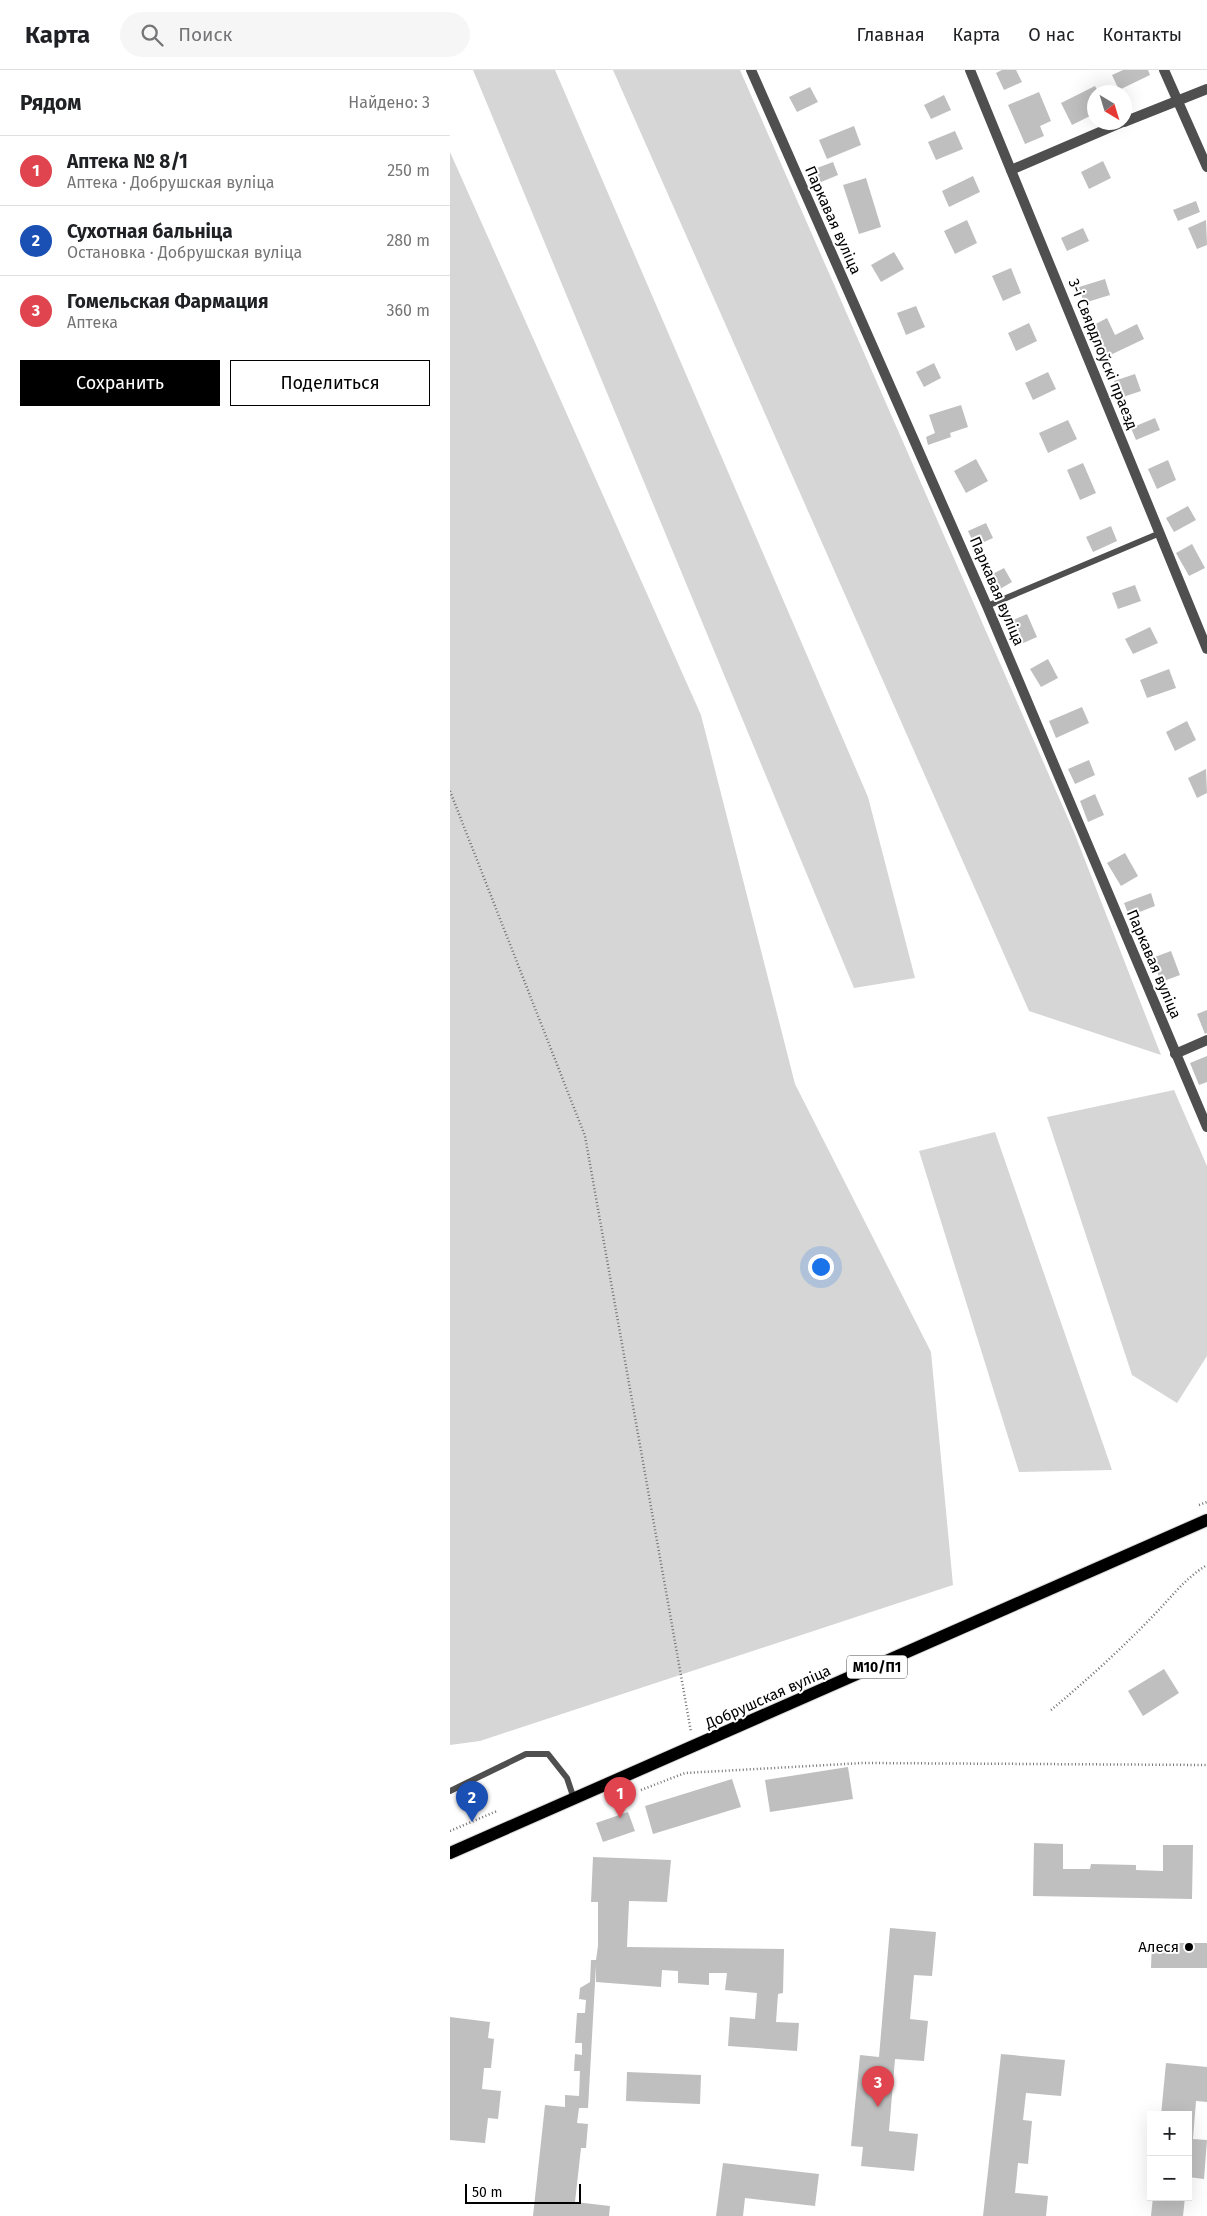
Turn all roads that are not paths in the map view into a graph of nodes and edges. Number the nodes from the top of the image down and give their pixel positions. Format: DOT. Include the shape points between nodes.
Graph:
graph roads {
  1 [pos="750,70"];
  2 [pos="970,70"];
  3 [pos="1164,70"];
  4 [pos="1207,89"];
  5 [pos="1178,99"];
  6 [pos="1132,119"];
  7 [pos="1105,130"];
  8 [pos="1207,167"];
  9 [pos="1011,170"];
  10 [pos="1160,533"];
  11 [pos="987,606"];
  12 [pos="1207,649"];
  13 [pos="1207,1040"];
  14 [pos="1175,1054"];
  15 [pos="1207,1127"];
  16 [pos="1207,1520"];
  17 [pos="450,1791"];
  18 [pos="574,1799"];
  19 [pos="450,1853"];
  1 -- 11 [label="street, Паркавая вуліца"];
  2 -- 9 [label="street, 3-і Свярдлоўскі праезд"];
  3 -- 5 [label="street"];
  4 -- 5 [label="street"];
  5 -- 6 [label="street"];
  5 -- 8 [label="street"];
  7 -- 9 [label="street"];
  9 -- 10 [label="street, 3-і Свярдлоўскі праезд"];
  10 -- 11 [label="lane"];
  10 -- 12 [label="street, 3-і Свярдлоўскі праезд"];
  11 -- 14 [label="street, Паркавая вуліца"];
  13 -- 14 [label="street"];
  14 -- 15 [label="street, Паркавая вуліца"];
  16 -- 18 [label="main road, Добрушская вуліца / М10/П1"];
  17 -- 18 [label="lane" via="526,1754 548,1754 567,1778"];
  18 -- 19 [label="main road, Добрушская вуліца / М10/П1"];
}
